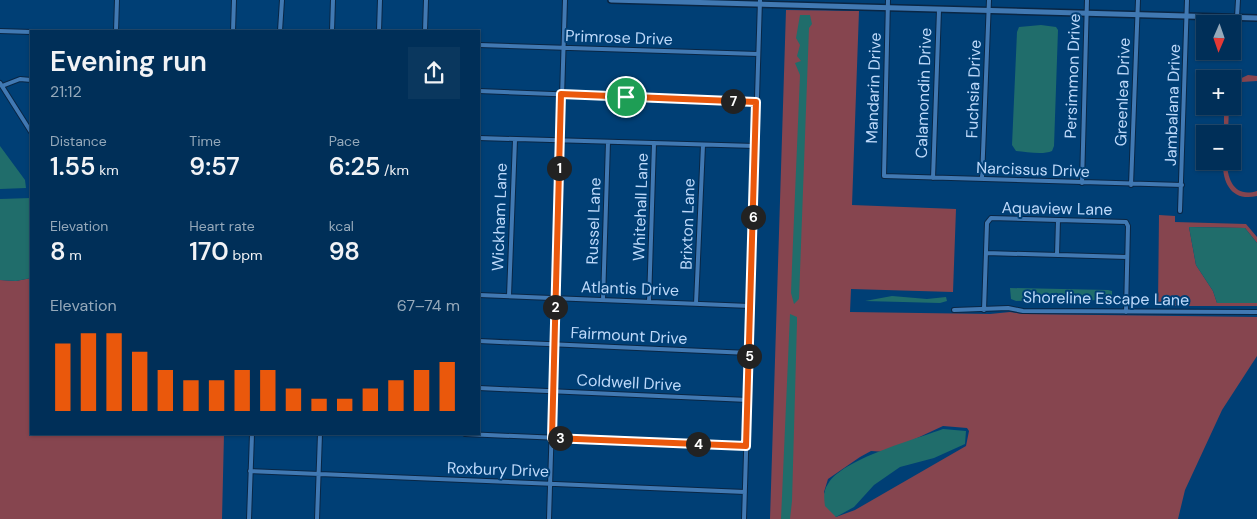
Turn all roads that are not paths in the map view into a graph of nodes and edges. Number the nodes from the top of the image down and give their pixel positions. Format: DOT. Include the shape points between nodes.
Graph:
graph roads {
  1 [pos="117,0"];
  2 [pos="234,0"];
  3 [pos="282,0"];
  4 [pos="333,0"];
  5 [pos="380,0"];
  6 [pos="426,0"];
  7 [pos="565,0"];
  8 [pos="611,0"];
  9 [pos="888,0"];
  10 [pos="989,0"];
  11 [pos="1087,0"];
  12 [pos="1138,0"];
  13 [pos="1187,0"];
  14 [pos="1238,0"];
  15 [pos="759,2"];
  16 [pos="888,8"];
  17 [pos="939,10"];
  18 [pos="989,12"];
  19 [pos="1087,14"];
  20 [pos="1137,14"];
  21 [pos="1237,15"];
  22 [pos="1187,16"];
  23 [pos="1196,16"];
  24 [pos="1241,17"];
  25 [pos="1257,18"];
  26 [pos="116,30"];
  27 [pos="233,30"];
  28 [pos="280,30"];
  29 [pos="332,30"];
  30 [pos="379,30"];
  31 [pos="425,30"];
  32 [pos="0,31"];
  33 [pos="30,32"];
  34 [pos="480,45"];
  35 [pos="563,48"];
  36 [pos="758,54"];
  37 [pos="30,80"];
  38 [pos="1,84"];
  39 [pos="480,91"];
  40 [pos="561,94"];
  41 [pos="756,102"];
  42 [pos="30,130"];
  43 [pos="480,138"];
  44 [pos="515,140"];
  45 [pos="560,141"];
  46 [pos="608,142"];
  47 [pos="654,144"];
  48 [pos="703,145"];
  49 [pos="755,146"];
  50 [pos="884,176"];
  51 [pos="933,178"];
  52 [pos="982,179"];
  53 [pos="1082,183"];
  54 [pos="1132,185"];
  55 [pos="1182,185"];
  56 [pos="1180,211"];
  57 [pos="1058,220"];
  58 [pos="986,253"];
  59 [pos="1056,255"];
  60 [pos="1127,257"];
  61 [pos="480,295"];
  62 [pos="508,296"];
  63 [pos="555,298"];
  64 [pos="603,300"];
  65 [pos="649,302"];
  66 [pos="696,304"];
  67 [pos="750,306"];
  68 [pos="954,310"];
  69 [pos="984,310"];
  70 [pos="1126,312"];
  71 [pos="1257,312"];
  72 [pos="480,341"];
  73 [pos="555,344"];
  74 [pos="749,353"];
  75 [pos="480,388"];
  76 [pos="554,391"];
  77 [pos="748,400"];
  78 [pos="252,435"];
  79 [pos="320,435"];
  80 [pos="480,435"];
  81 [pos="552,438"];
  82 [pos="746,446"];
  83 [pos="250,471"];
  84 [pos="319,474"];
  85 [pos="551,484"];
  86 [pos="745,492"];
  87 [pos="249,519"];
  88 [pos="318,519"];
  89 [pos="549,519"];
  90 [pos="744,519"];
  1 -- 26 [label="street"];
  2 -- 27 [label="street"];
  3 -- 28 [label="street"];
  4 -- 29 [label="street"];
  5 -- 30 [label="street"];
  6 -- 31 [label="street"];
  7 -- 35 [label="street"];
  8 -- 15 [label="street"];
  9 -- 16 [label="street, Mandarin Drive"];
  10 -- 18 [label="street, Fuchsia Drive"];
  11 -- 19 [label="street, Persimmon Drive"];
  12 -- 20 [label="street, Greenlea Drive"];
  13 -- 22 [label="street, Jambalana Drive"];
  14 -- 21 [label="street"];
  15 -- 16 [label="street"];
  15 -- 36 [label="street"];
  16 -- 17 [label="street"];
  16 -- 50 [label="street, Mandarin Drive"];
  17 -- 18 [label="street"];
  17 -- 51 [label="street, Calamondin Drive"];
  18 -- 19 [label="street"];
  18 -- 52 [label="street, Fuchsia Drive"];
  19 -- 20 [label="street"];
  19 -- 53 [label="street, Persimmon Drive"];
  20 -- 22 [label="street"];
  20 -- 54 [label="street, Greenlea Drive"];
  22 -- 23 [label="street"];
  22 -- 55 [label="street, Jambalana Drive"];
  24 -- 25 [label="street"];
  32 -- 33 [label="street"];
  34 -- 35 [label="street, Primrose Drive"];
  35 -- 36 [label="street, Primrose Drive"];
  35 -- 40 [label="street"];
  36 -- 41 [label="street"];
  37 -- 38 [label="street"];
  38 -- 42 [label="street"];
  39 -- 40 [label="street"];
  40 -- 41 [label="street"];
  40 -- 45 [label="street"];
  41 -- 49 [label="street"];
  43 -- 44 [label="street"];
  44 -- 45 [label="street"];
  44 -- 62 [label="street, Wickham Lane"];
  45 -- 46 [label="street"];
  45 -- 63 [label="street"];
  46 -- 47 [label="street"];
  46 -- 64 [label="street, Russel Lane"];
  47 -- 48 [label="street"];
  47 -- 65 [label="street, Whitehall Lane"];
  48 -- 49 [label="street"];
  48 -- 66 [label="street, Brixton Lane"];
  49 -- 67 [label="street"];
  50 -- 51 [label="street, Narcissus Drive"];
  51 -- 52 [label="street, Narcissus Drive"];
  52 -- 53 [label="street, Narcissus Drive"];
  53 -- 54 [label="street, Narcissus Drive"];
  54 -- 55 [label="street, Narcissus Drive"];
  55 -- 56 [label="street, Jambalana Drive"];
  57 -- 58 [label="street, Aquaview Lane" via="989,219"];
  57 -- 59 [label="street"];
  57 -- 60 [label="street, Aquaview Lane" via="1126,222"];
  58 -- 59 [label="street"];
  58 -- 69 [label="street, Aquaview Lane"];
  59 -- 60 [label="street"];
  60 -- 70 [label="street, Aquaview Lane"];
  61 -- 62 [label="street, Atlantis Drive"];
  62 -- 63 [label="street, Atlantis Drive"];
  63 -- 64 [label="street, Atlantis Drive"];
  63 -- 73 [label="street"];
  64 -- 65 [label="street, Atlantis Drive"];
  65 -- 66 [label="street, Atlantis Drive"];
  66 -- 67 [label="street, Atlantis Drive"];
  67 -- 74 [label="street"];
  68 -- 69 [label="street, Shoreline Escape Lane"];
  69 -- 70 [label="street, Shoreline Escape Lane"];
  70 -- 71 [label="street, Shoreline Escape Lane"];
  72 -- 73 [label="street, Fairmount Drive"];
  73 -- 74 [label="street, Fairmount Drive"];
  73 -- 76 [label="street"];
  74 -- 77 [label="street"];
  75 -- 76 [label="street, Coldwell Drive"];
  76 -- 77 [label="street, Coldwell Drive"];
  76 -- 81 [label="street"];
  77 -- 82 [label="street"];
  78 -- 83 [label="street"];
  79 -- 84 [label="street"];
  80 -- 81 [label="street"];
  81 -- 82 [label="street"];
  81 -- 85 [label="street"];
  82 -- 86 [label="street"];
  83 -- 84 [label="street, Roxbury Drive"];
  83 -- 87 [label="street"];
  84 -- 85 [label="street, Roxbury Drive"];
  84 -- 88 [label="street"];
  85 -- 86 [label="street, Roxbury Drive"];
  85 -- 89 [label="street"];
  86 -- 90 [label="street"];
}
